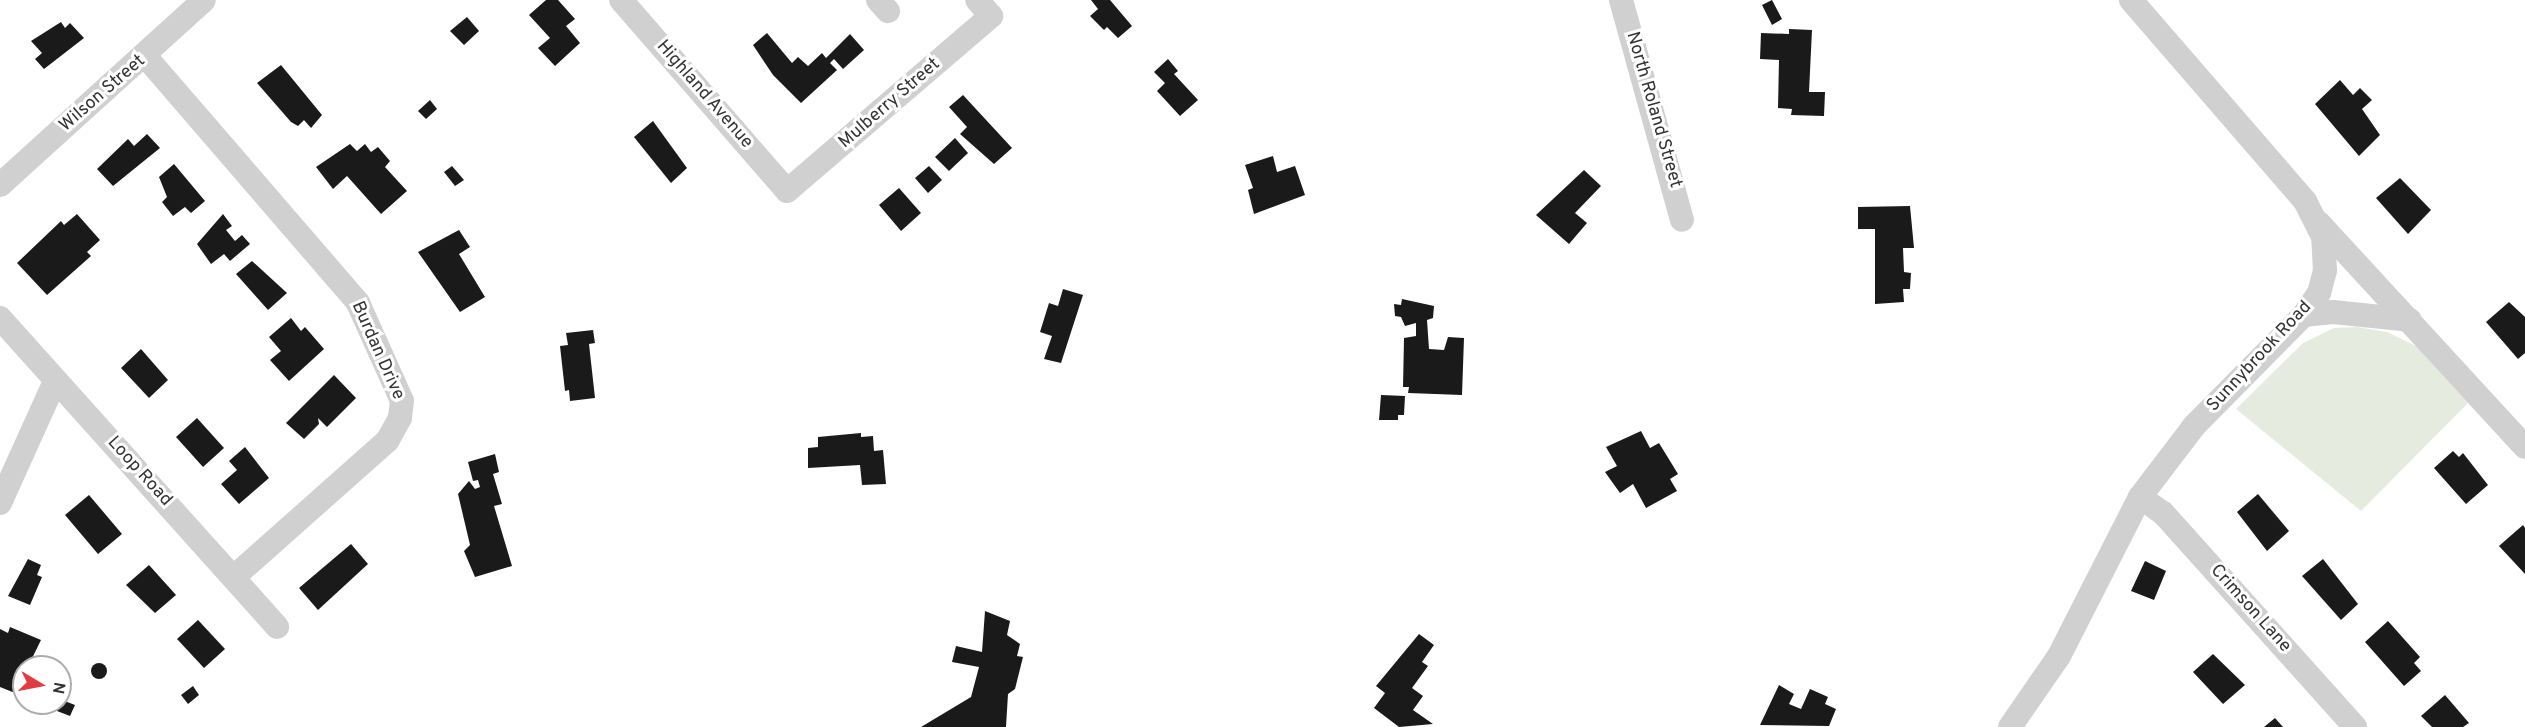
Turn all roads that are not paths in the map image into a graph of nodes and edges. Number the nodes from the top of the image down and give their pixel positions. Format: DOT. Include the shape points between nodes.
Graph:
graph roads {
  1 [pos="204,0"];
  2 [pos="621,0"];
  3 [pos="1621,0"];
  4 [pos="2132,0"];
  5 [pos="984,8"];
  6 [pos="146,57"];
  7 [pos="0,185"];
  8 [pos="787,191"];
  9 [pos="1682,220"];
  10 [pos="2317,221"];
  11 [pos="2304,315"];
  12 [pos="0,318"];
  13 [pos="2410,320"];
  14 [pos="56,381"];
  15 [pos="2525,447"];
  16 [pos="2140,497"];
  17 [pos="0,503"];
  18 [pos="234,578"];
  19 [pos="277,627"];
  20 [pos="2010,727"];
  21 [pos="2355,727"];
  1 -- 6 [label="street, Wilson Street"];
  2 -- 8 [label="street, Highland Avenue"];
  3 -- 9 [label="street, North Roland Street"];
  4 -- 10 [label="street, Sunnybrook Road" via="2280,169"];
  5 -- 8 [label="street, Mulberry Street"];
  6 -- 7 [label="street, Wilson Street"];
  6 -- 18 [label="street, Burdan Drive" via="358,303 402,401 400,418 387,441"];
  10 -- 11 [label="street, Sunnybrook Road" via="2325,272 2319,293"];
  10 -- 13 [label="street"];
  11 -- 13 [label="street" via="2333,312"];
  11 -- 16 [label="street, Sunnybrook Road" via="2194,426"];
  12 -- 14 [label="street, Loop Road"];
  13 -- 15 [label="street"];
  14 -- 17 [label="street"];
  14 -- 18 [label="street, Loop Road"];
  16 -- 20 [label="street, Sunnybrook Road" via="2059,656"];
  16 -- 21 [label="street, Crimson Lane" via="2163,513"];
  18 -- 19 [label="street, Loop Road"];
}
